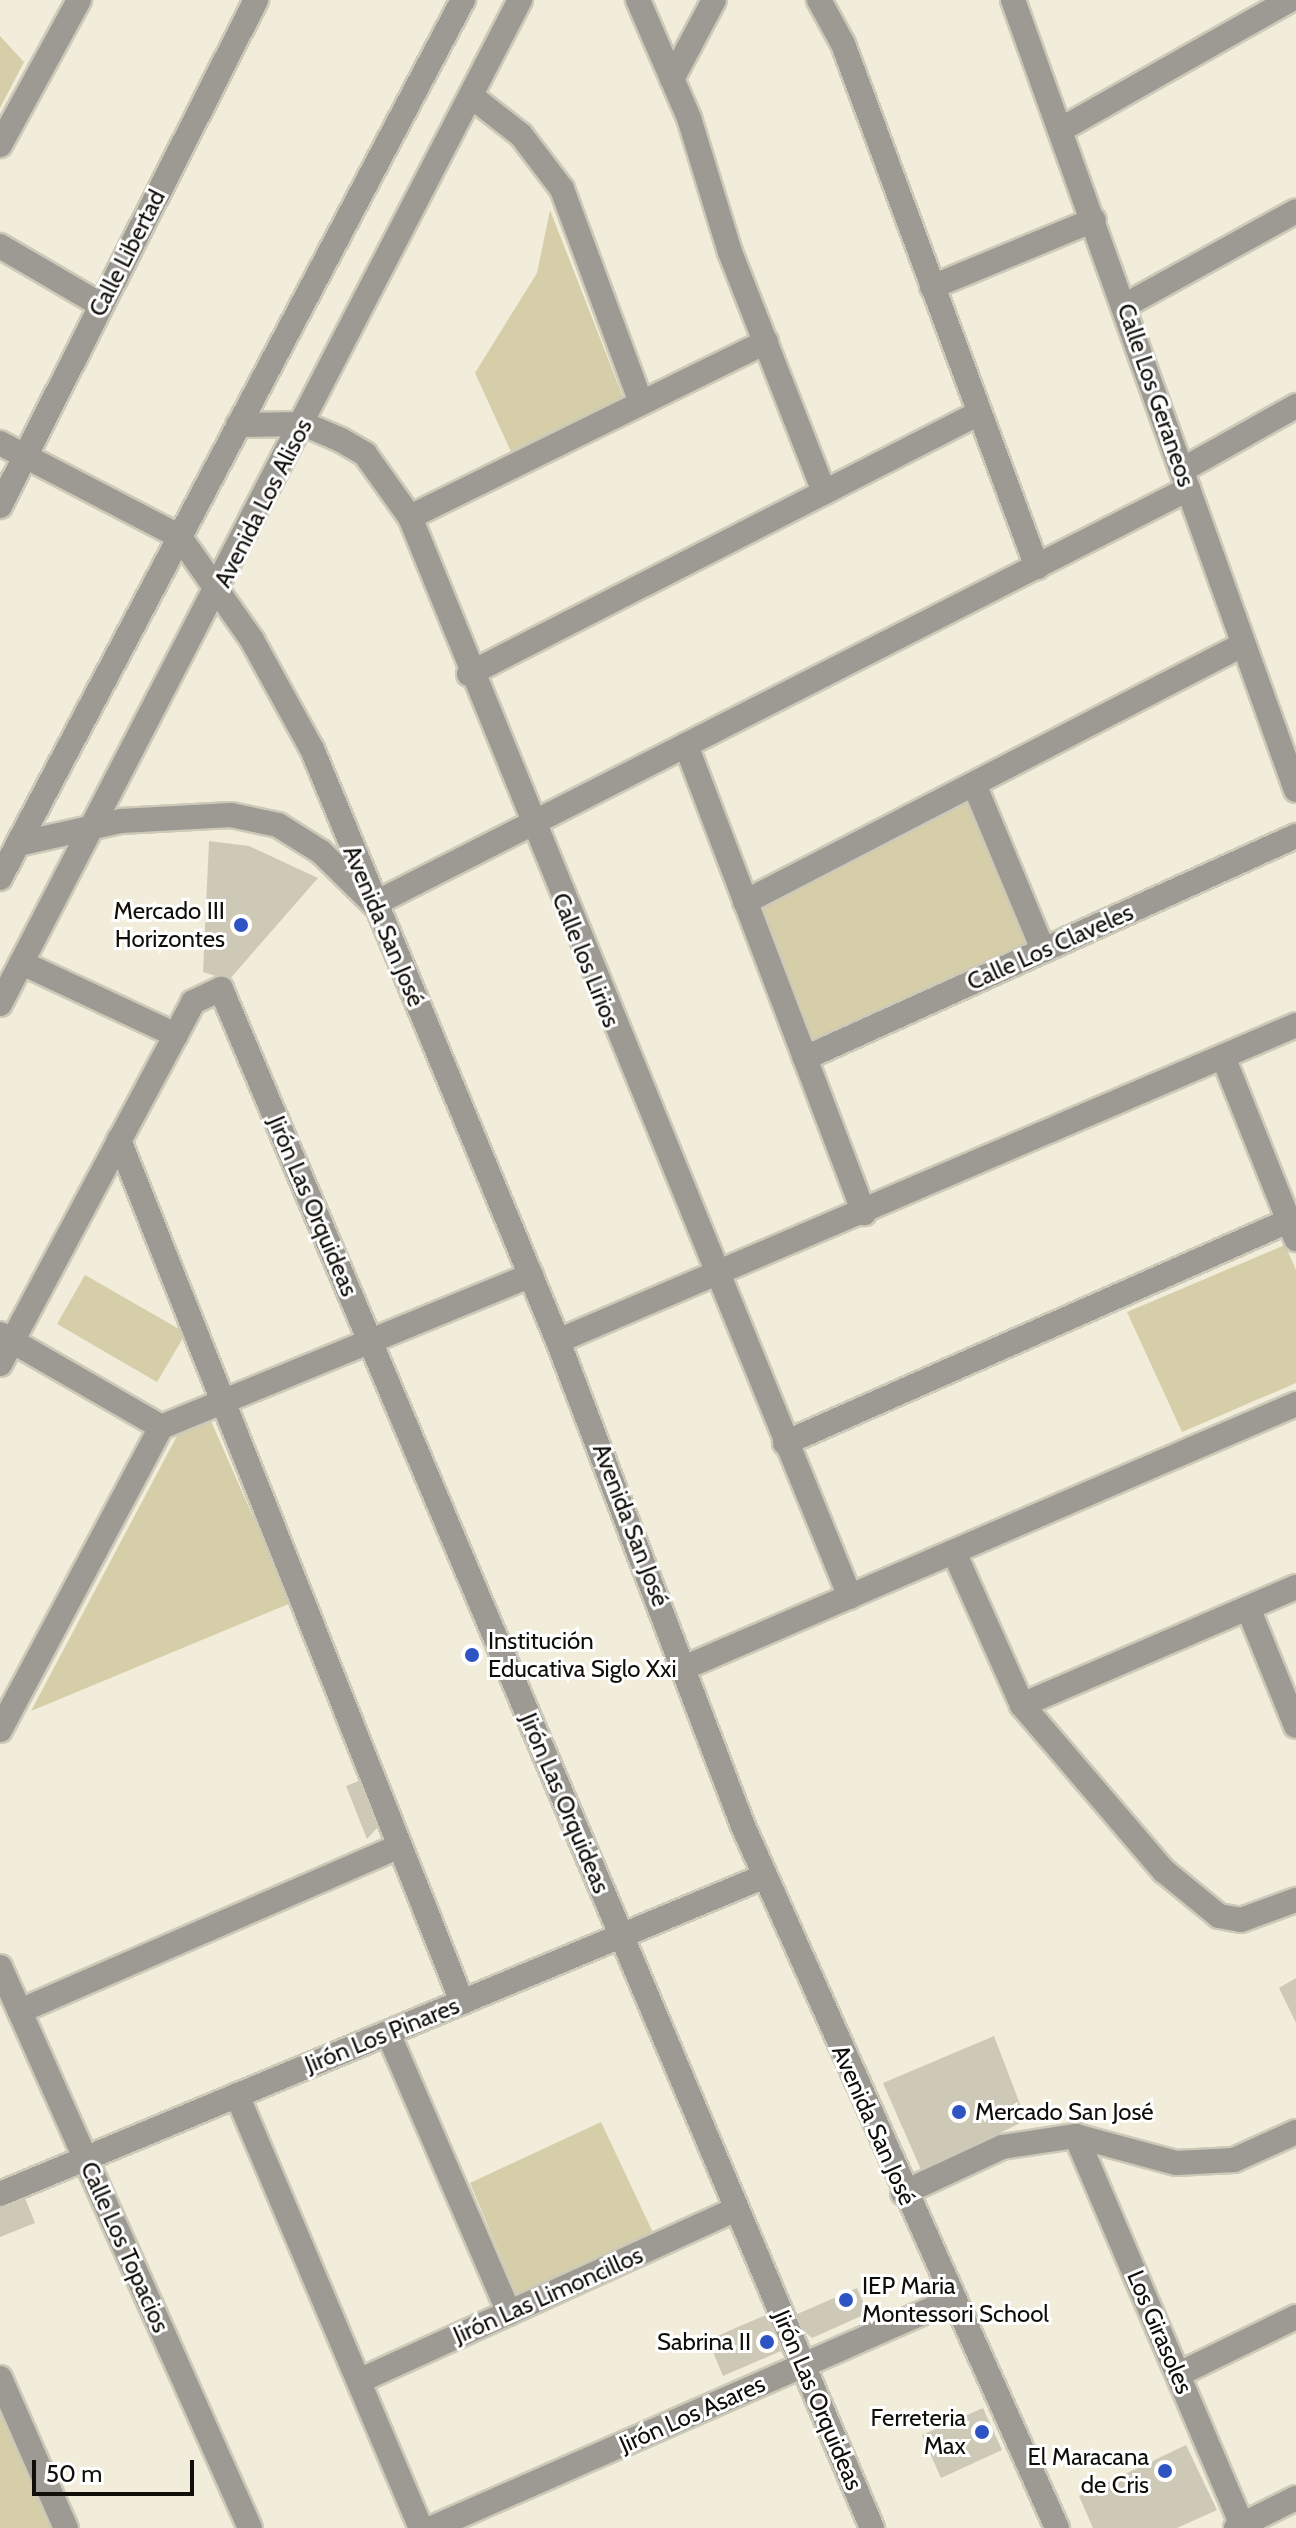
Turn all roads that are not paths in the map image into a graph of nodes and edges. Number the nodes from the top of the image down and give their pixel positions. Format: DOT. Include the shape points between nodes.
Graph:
graph roads {
  1 [pos="79,0"];
  2 [pos="256,0"];
  3 [pos="463,0"];
  4 [pos="520,0"];
  5 [pos="638,0"];
  6 [pos="714,0"];
  7 [pos="819,0"];
  8 [pos="1013,0"];
  9 [pos="1290,0"];
  10 [pos="672,79"];
  11 [pos="471,96"];
  12 [pos="1060,130"];
  13 [pos="0,145"];
  14 [pos="1296,211"];
  15 [pos="1094,220"];
  16 [pos="0,246"];
  17 [pos="932,287"];
  18 [pos="101,305"];
  19 [pos="1126,305"];
  20 [pos="766,342"];
  21 [pos="641,403"];
  22 [pos="1296,406"];
  23 [pos="979,413"];
  24 [pos="304,424"];
  25 [pos="238,425"];
  26 [pos="0,443"];
  27 [pos="25,458"];
  28 [pos="1185,480"];
  29 [pos="824,492"];
  30 [pos="0,506"];
  31 [pos="410,517"];
  32 [pos="179,536"];
  33 [pos="1037,567"];
  34 [pos="218,591"];
  35 [pos="1242,645"];
  36 [pos="469,674"];
  37 [pos="686,745"];
  38 [pos="974,784"];
  39 [pos="1296,790"];
  40 [pos="531,825"];
  41 [pos="91,828"];
  42 [pos="1296,836"];
  43 [pos="18,844"];
  44 [pos="0,878"];
  45 [pos="745,902"];
  46 [pos="374,904"];
  47 [pos="1043,950"];
  48 [pos="22,963"];
  49 [pos="0,1004"];
  50 [pos="1296,1025"];
  51 [pos="176,1035"];
  52 [pos="805,1058"];
  53 [pos="1224,1059"];
  54 [pos="119,1140"];
  55 [pos="864,1213"];
  56 [pos="1292,1230"];
  57 [pos="531,1275"];
  58 [pos="715,1276"];
  59 [pos="6,1337"];
  60 [pos="558,1341"];
  61 [pos="371,1343"];
  62 [pos="0,1364"];
  63 [pos="224,1404"];
  64 [pos="1296,1404"];
  65 [pos="161,1427"];
  66 [pos="785,1443"];
  67 [pos="954,1552"];
  68 [pos="1296,1587"];
  69 [pos="850,1597"];
  70 [pos="1248,1608"];
  71 [pos="686,1667"];
  72 [pos="1022,1705"];
  73 [pos="1296,1726"];
  74 [pos="0,1730"];
  75 [pos="400,1846"];
  76 [pos="765,1876"];
  77 [pos="1296,1900"];
  78 [pos="622,1936"];
  79 [pos="0,1967"];
  80 [pos="462,2002"];
  81 [pos="20,2011"];
  82 [pos="388,2033"];
  83 [pos="237,2095"];
  84 [pos="1296,2132"];
  85 [pos="1076,2136"];
  86 [pos="85,2158"];
  87 [pos="903,2193"];
  88 [pos="0,2194"];
  89 [pos="737,2209"];
  90 [pos="952,2300"];
  91 [pos="509,2313"];
  92 [pos="1296,2317"];
  93 [pos="803,2365"];
  94 [pos="1179,2374"];
  95 [pos="0,2378"];
  96 [pos="359,2381"];
  97 [pos="1296,2498"];
  98 [pos="864,2526"];
  99 [pos="1240,2527"];
  100 [pos="66,2528"];
  101 [pos="250,2528"];
  102 [pos="421,2528"];
  103 [pos="432,2528"];
  104 [pos="1057,2528"];
  1 -- 13 [label="street"];
  2 -- 18 [label="street, Calle Libertad"];
  3 -- 25 [label="street"];
  4 -- 11 [label="street, Avenida Los Alisos"];
  5 -- 10 [label="street"];
  6 -- 10 [label="street"];
  7 -- 17 [label="street" via="843,44"];
  8 -- 12 [label="street, Calle Los Geraneos"];
  9 -- 12 [label="street"];
  10 -- 20 [label="street"];
  11 -- 21 [label="street" via="521,135 562,189"];
  11 -- 24 [label="street, Avenida Los Alisos"];
  12 -- 15 [label="street, Calle Los Geraneos"];
  14 -- 19 [label="street"];
  15 -- 17 [label="street"];
  15 -- 19 [label="street, Calle Los Geraneos"];
  16 -- 18 [label="street"];
  17 -- 23 [label="street"];
  18 -- 27 [label="street, Calle Libertad"];
  19 -- 28 [label="street, Calle Los Geraneos"];
  20 -- 21 [label="street"];
  20 -- 29 [label="street"];
  21 -- 31 [label="street"];
  22 -- 28 [label="street"];
  23 -- 29 [label="street"];
  23 -- 33 [label="street"];
  24 -- 25 [label="street, Calle los Lirios"];
  24 -- 31 [label="street, Calle los Lirios" via="365,454"];
  24 -- 34 [label="street, Avenida Los Alisos"];
  25 -- 32 [label="street"];
  26 -- 27 [label="street"];
  27 -- 30 [label="street, Calle Libertad"];
  27 -- 32 [label="street"];
  28 -- 33 [label="street"];
  28 -- 35 [label="street, Calle Los Geraneos"];
  29 -- 36 [label="street"];
  31 -- 36 [label="street, Calle los Lirios"];
  32 -- 34 [label="street, Avenida San José"];
  32 -- 43 [label="street"];
  33 -- 37 [label="street"];
  34 -- 41 [label="street, Avenida Los Alisos"];
  34 -- 46 [label="street, Avenida San José" via="312,749"];
  35 -- 38 [label="street"];
  35 -- 39 [label="street, Calle Los Geraneos"];
  36 -- 40 [label="street, Calle los Lirios"];
  37 -- 40 [label="street"];
  37 -- 45 [label="street"];
  38 -- 45 [label="street"];
  38 -- 47 [label="street"];
  40 -- 46 [label="street"];
  40 -- 58 [label="street, Calle los Lirios"];
  41 -- 43 [label="street"];
  41 -- 46 [label="street" via="231,815 278,825 321,852"];
  41 -- 48 [label="street, Avenida Los Alisos"];
  42 -- 47 [label="street, Calle Los Claveles"];
  43 -- 44 [label="street"];
  45 -- 52 [label="street"];
  46 -- 57 [label="street, Avenida San José"];
  47 -- 52 [label="street, Calle Los Claveles"];
  48 -- 49 [label="street, Avenida Los Alisos"];
  48 -- 51 [label="street"];
  50 -- 53 [label="street"];
  51 -- 54 [label="street"];
  51 -- 61 [label="street, Jirón Las Orquideas" via="193,1002 221,989"];
  52 -- 55 [label="street"];
  53 -- 55 [label="street"];
  53 -- 56 [label="street"];
  54 -- 59 [label="street"];
  54 -- 63 [label="street"];
  55 -- 58 [label="street"];
  56 -- 66 [label="street"];
  57 -- 60 [label="street, Avenida San José"];
  57 -- 61 [label="street"];
  58 -- 60 [label="street"];
  58 -- 66 [label="street, Calle los Lirios"];
  59 -- 62 [label="street"];
  59 -- 65 [label="street"];
  60 -- 71 [label="street, Avenida San José"];
  61 -- 63 [label="street"];
  61 -- 78 [label="street, Jirón Las Orquideas"];
  63 -- 65 [label="street"];
  63 -- 75 [label="street"];
  64 -- 67 [label="street"];
  65 -- 74 [label="street"];
  66 -- 69 [label="street, Calle los Lirios"];
  67 -- 69 [label="street"];
  67 -- 72 [label="street"];
  68 -- 70 [label="street"];
  69 -- 71 [label="street"];
  70 -- 72 [label="street"];
  70 -- 73 [label="street"];
  71 -- 76 [label="street, Avenida San José"];
  72 -- 77 [label="street" via="1195,1901 1241,1920"];
  75 -- 80 [label="street"];
  75 -- 81 [label="street"];
  76 -- 78 [label="street, Jirón Los Pinares"];
  76 -- 87 [label="street, Avenida San José"];
  78 -- 80 [label="street, Jirón Los Pinares"];
  78 -- 89 [label="street, Jirón Las Orquideas"];
  79 -- 81 [label="street, Calle Los Topacios"];
  80 -- 82 [label="street, Jirón Los Pinares"];
  81 -- 86 [label="street, Calle Los Topacios"];
  82 -- 83 [label="street, Jirón Los Pinares"];
  82 -- 91 [label="street"];
  83 -- 86 [label="street, Jirón Los Pinares"];
  83 -- 96 [label="street"];
  84 -- 85 [label="street" via="1234,2160 1176,2163"];
  85 -- 87 [label="street" via="1002,2147"];
  85 -- 94 [label="street, Los Girasoles"];
  86 -- 88 [label="street, Jirón Los Pinares"];
  86 -- 101 [label="street, Calle Los Topacios"];
  87 -- 90 [label="street, Avenida San José"];
  89 -- 91 [label="street, Jirón Las Limoncillos"];
  89 -- 93 [label="street, Jirón Las Orquideas"];
  90 -- 93 [label="street, Jirón Los Asares"];
  90 -- 104 [label="street, Avenida San José"];
  91 -- 96 [label="street, Jirón Las Limoncillos"];
  92 -- 94 [label="street"];
  93 -- 98 [label="street, Jirón Las Orquideas"];
  93 -- 103 [label="street, Jirón Los Asares"];
  94 -- 99 [label="street, Los Girasoles"];
  95 -- 100 [label="street"];
  96 -- 102 [label="street"];
  97 -- 99 [label="street"];
}
